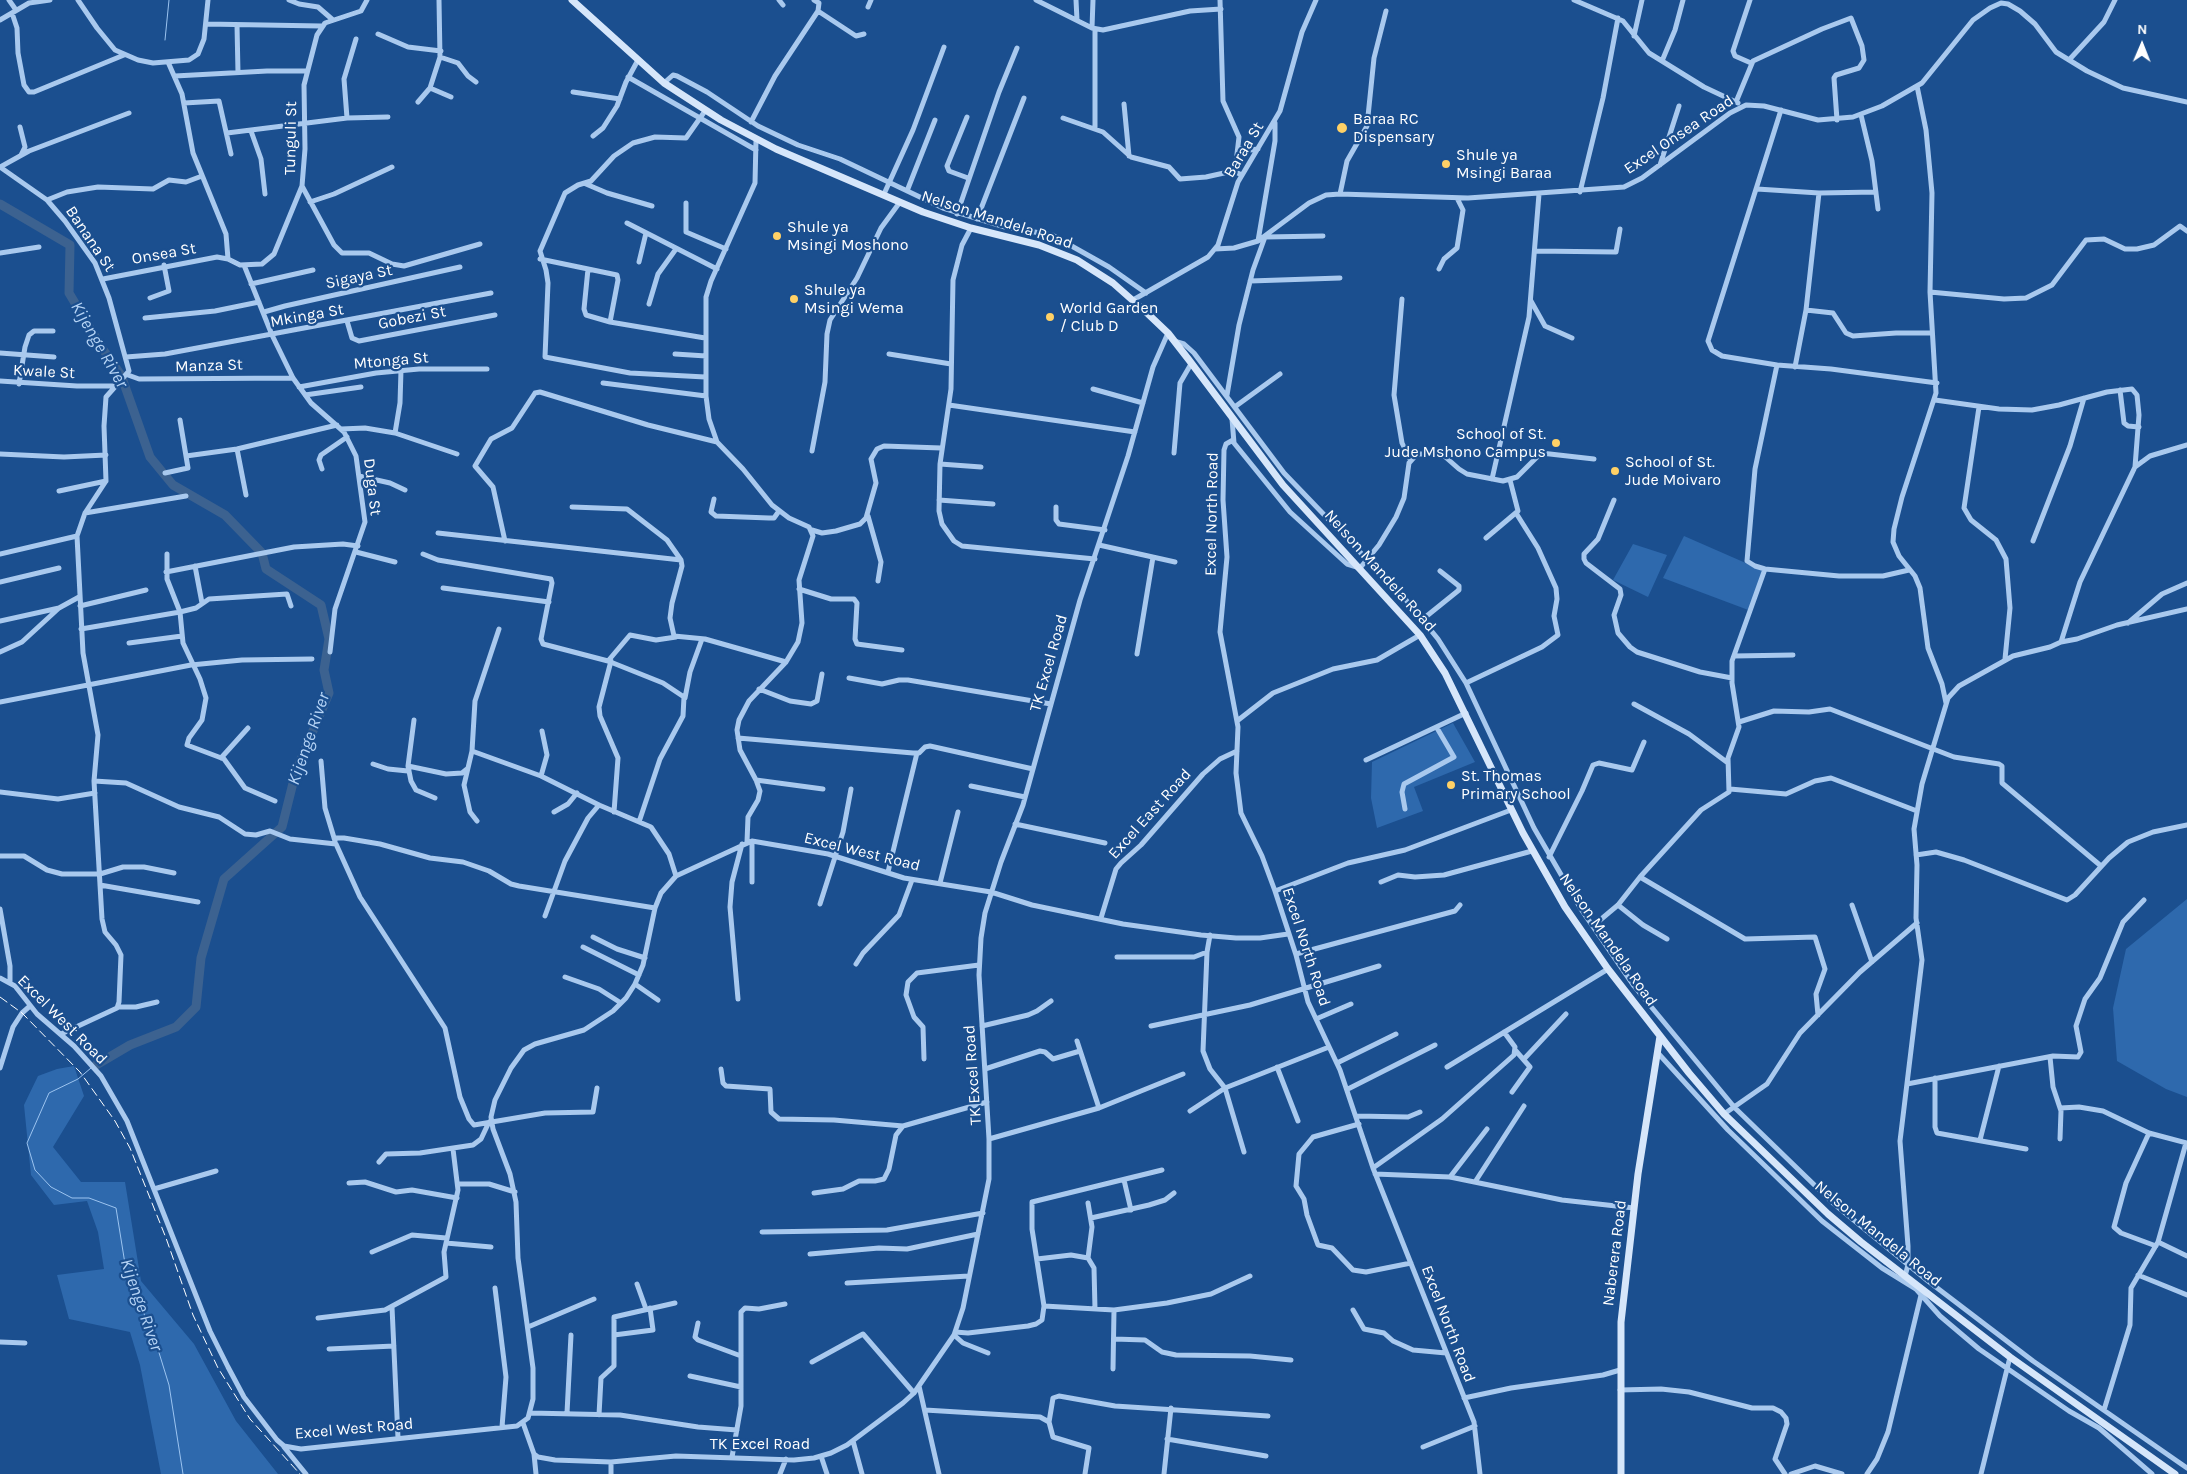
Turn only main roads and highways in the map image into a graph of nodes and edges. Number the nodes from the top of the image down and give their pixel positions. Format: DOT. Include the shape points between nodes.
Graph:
graph roads {
  1 [pos="572,0"];
  2 [pos="1660,1036"];
  3 [pos="1621,1474"];
  4 [pos="2175,1474"];
  1 -- 2 [label="main road, Nelson Mandela Road" via="664,83 756,140 900,202 971,228 1058,251 1092,269 1133,300 1168,333 1283,485 1420,635 1440,664 1532,851 1565,907"];
  2 -- 3 [label="main road, Naberera Road" via="1634,1208 1621,1322"];
  2 -- 4 [label="main road, Nelson Mandela Road" via="1724,1114 1840,1225 2010,1357"];
}
